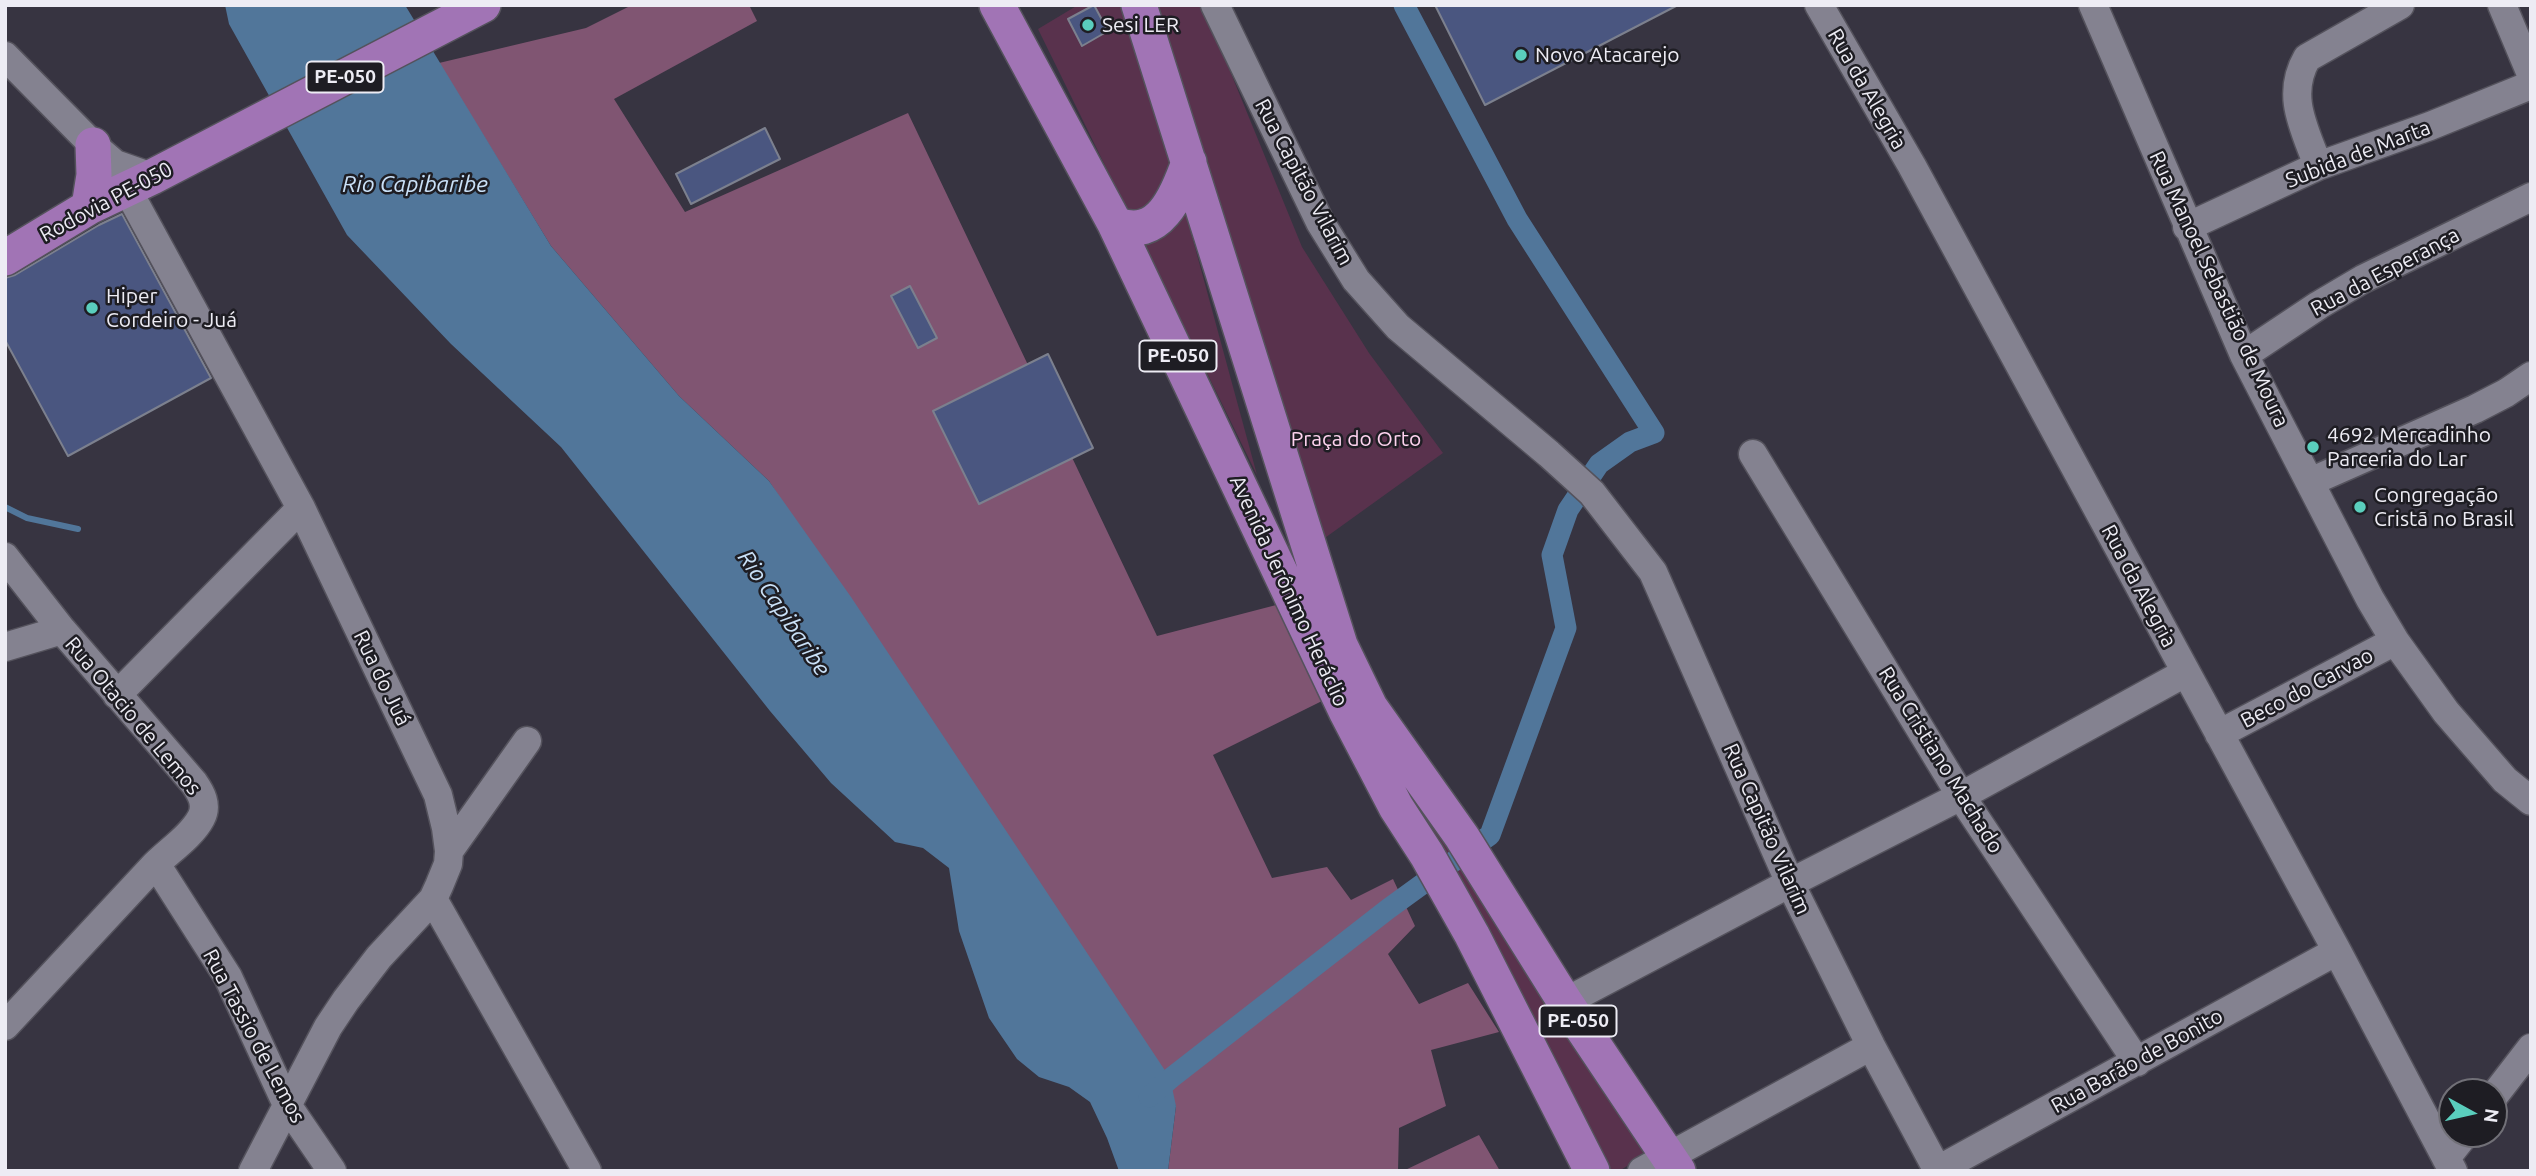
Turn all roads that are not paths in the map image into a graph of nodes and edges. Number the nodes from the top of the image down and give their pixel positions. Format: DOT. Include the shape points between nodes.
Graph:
graph roads {
  1 [pos="483,5"];
  2 [pos="997,5"];
  3 [pos="1139,5"];
  4 [pos="1215,5"];
  5 [pos="1819,5"];
  6 [pos="2093,5"];
  7 [pos="2400,5"];
  8 [pos="2502,5"];
  9 [pos="5,56"];
  10 [pos="2531,74"];
  11 [pos="2531,85"];
  12 [pos="93,145"];
  13 [pos="1189,162"];
  14 [pos="2318,166"];
  15 [pos="139,183"];
  16 [pos="2531,197"];
  17 [pos="89,206"];
  18 [pos="1115,224"];
  19 [pos="2187,227"];
  20 [pos="5,258"];
  21 [pos="2244,355"];
  22 [pos="2531,376"];
  23 [pos="1753,454"];
  24 [pos="2310,481"];
  25 [pos="301,508"];
  26 [pos="5,557"];
  27 [pos="62,630"];
  28 [pos="2395,641"];
  29 [pos="5,648"];
  30 [pos="2185,673"];
  31 [pos="117,695"];
  32 [pos="2220,734"];
  33 [pos="527,741"];
  34 [pos="1961,796"];
  35 [pos="2531,801"];
  36 [pos="449,851"];
  37 [pos="156,864"];
  38 [pos="1790,883"];
  39 [pos="433,899"];
  40 [pos="2337,951"];
  41 [pos="1565,1002"];
  42 [pos="9,1014"];
  43 [pos="1871,1046"];
  44 [pos="2531,1048"];
  45 [pos="2137,1062"];
  46 [pos="2508,1078"];
  47 [pos="287,1105"];
  48 [pos="2458,1148"];
  49 [pos="2449,1165"];
  50 [pos="1663,1166"];
  51 [pos="253,1171"];
  52 [pos="332,1171"];
  53 [pos="587,1171"];
  54 [pos="1592,1171"];
  55 [pos="1937,1171"];
  1 -- 15 [label="main road, Rodovia PE-050 / PE-050"];
  2 -- 18 [label="main road, Avenida Jerônimo Heráclio / PE-050"];
  3 -- 13 [label="main road, Avenida Jerônimo Heráclio / PE-050"];
  4 -- 38 [label="street, Rua Capitão Vilarim" via="1320,222 1356,280 1398,327 1584,486 1653,572"];
  5 -- 30 [label="street, Rua da Alegria" via="1912,166"];
  6 -- 19 [label="street, Rua Manoel Sebastião de Moura"];
  7 -- 14 [label="street" via="2307,58 2300,69 2298,110"];
  8 -- 10 [label="street"];
  9 -- 12 [label="street"];
  11 -- 14 [label="street, Subida de Marta"];
  12 -- 15 [label="street"];
  12 -- 17 [label="main road"];
  13 -- 18 [label="main road" via="1164,214 1140,229"];
  13 -- 41 [label="main road, Avenida Jerônimo Heráclio / PE-050" via="1339,645 1370,707 1462,836"];
  14 -- 19 [label="street, Subida de Marta"];
  15 -- 17 [label="main road, Rodovia PE-050 / PE-050"];
  15 -- 25 [label="street, Rua do Juá"];
  16 -- 21 [label="street, Rua da Esperança" via="2362,279"];
  17 -- 20 [label="main road, Rodovia PE-050 / PE-050"];
  18 -- 54 [label="main road, Avenida Jerônimo Heráclio / PE-050" via="1347,713 1396,807 1445,885"];
  19 -- 21 [label="street, Rua Manoel Sebastião de Moura"];
  21 -- 24 [label="street, Rua Manoel Sebastião de Moura"];
  22 -- 24 [label="street" via="2475,409"];
  23 -- 34 [label="street, Rua Cristiano Machado"];
  24 -- 28 [label="street, Rua Manoel Sebastião de Moura"];
  25 -- 31 [label="street"];
  25 -- 36 [label="street, Rua do Juá" via="438,794"];
  26 -- 27 [label="street, Rua Otacio de Lemos"];
  27 -- 29 [label="street"];
  27 -- 31 [label="street, Rua Otacio de Lemos"];
  28 -- 32 [label="street, Beco do Carvao"];
  28 -- 35 [label="street, Rua Manoel Sebastião de Moura" via="2446,712 2505,780"];
  30 -- 32 [label="street, Rua da Alegria"];
  30 -- 34 [label="street"];
  31 -- 37 [label="street, Rua Otacio de Lemos" via="194,783 204,801 200,820"];
  32 -- 40 [label="street, Rua da Alegria"];
  33 -- 36 [label="street"];
  34 -- 38 [label="street"];
  34 -- 45 [label="street, Rua Cristiano Machado"];
  36 -- 39 [label="street, Rua do Juá"];
  37 -- 42 [label="street, Rua Otacio de Lemos"];
  37 -- 47 [label="street, Rua Tassio de Lemos" via="228,977"];
  38 -- 41 [label="street"];
  38 -- 43 [label="street, Rua Capitão Vilarim"];
  39 -- 47 [label="street, Rua do Juá" via="346,1000"];
  39 -- 53 [label="street"];
  40 -- 45 [label="street, Rua Barão de Bonito"];
  40 -- 49 [label="street, Rua da Alegria"];
  41 -- 50 [label="main road, Avenida Jerônimo Heráclio / PE-050"];
  43 -- 50 [label="street"];
  43 -- 55 [label="street, Rua Capitão Vilarim"];
  44 -- 46 [label="street"];
  45 -- 55 [label="street, Rua Barão de Bonito"];
  47 -- 51 [label="street, Rua do Juá"];
  47 -- 52 [label="street, Rua Tassio de Lemos"];
  48 -- 49 [label="street"];
}
